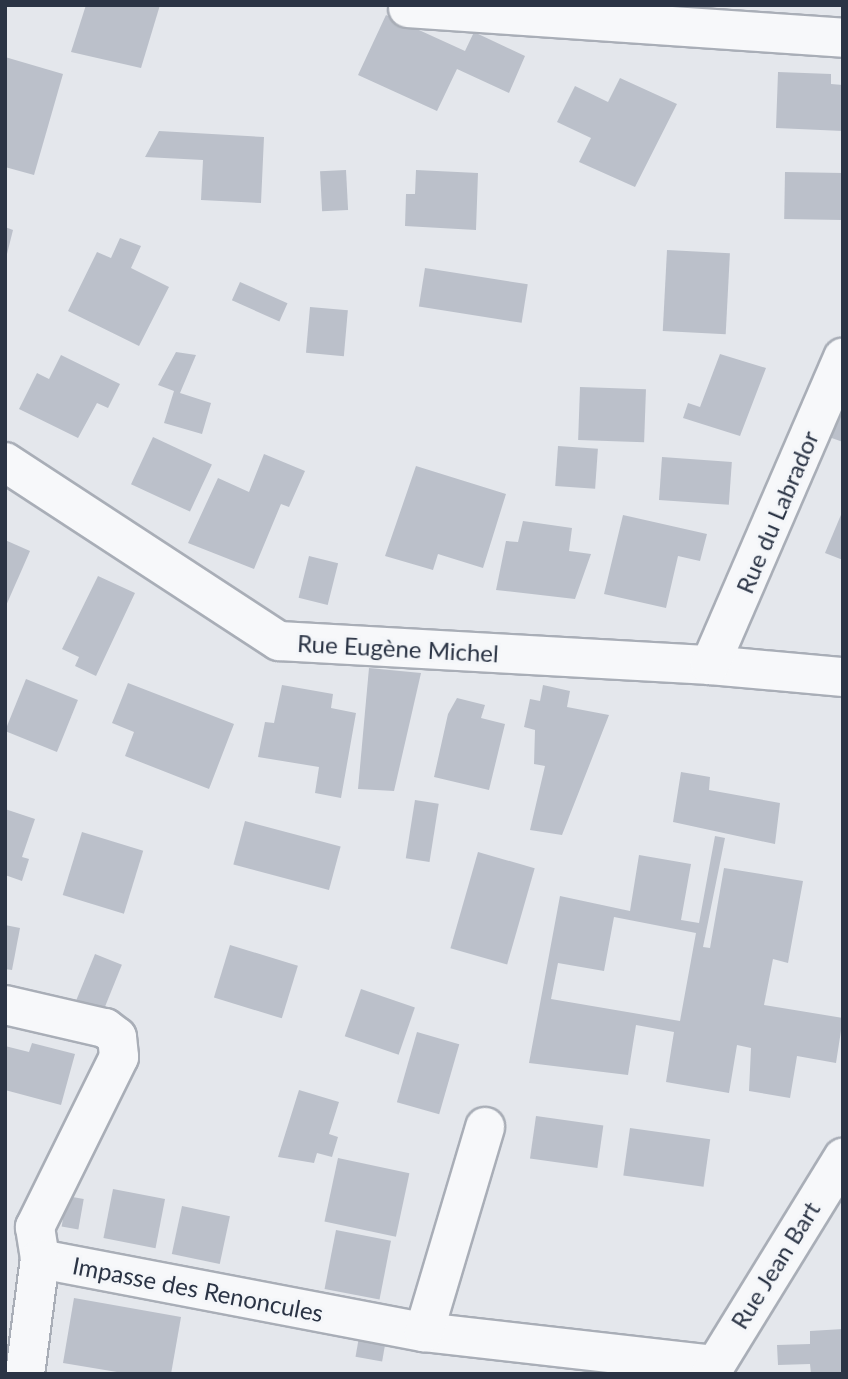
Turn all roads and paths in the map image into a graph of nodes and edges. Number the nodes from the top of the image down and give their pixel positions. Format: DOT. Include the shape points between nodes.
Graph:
graph roads {
  1 [pos="408,8"];
  2 [pos="843,38"];
  3 [pos="843,358"];
  4 [pos="5,462"];
  5 [pos="710,665"];
  6 [pos="843,677"];
  7 [pos="5,1006"];
  8 [pos="485,1127"];
  9 [pos="842,1161"];
  10 [pos="40,1259"];
  11 [pos="424,1332"];
  12 [pos="711,1369"];
  13 [pos="25,1374"];
  1 -- 2 [label="street"];
  3 -- 5 [label="street, Rue du Labrador"];
  4 -- 5 [label="street, Rue Eugène Michel" via="279,641"];
  5 -- 6 [label="street, Rue Eugène Michel"];
  7 -- 10 [label="street, Impasse des Renoncules" via="105,1028 117,1037 119,1057 34,1227"];
  8 -- 11 [label="street"];
  9 -- 12 [label="street, Rue Jean Bart"];
  10 -- 11 [label="street, Impasse des Renoncules"];
  10 -- 13 [label="street"];
  11 -- 12 [label="street, Impasse des Renoncules"];
}
